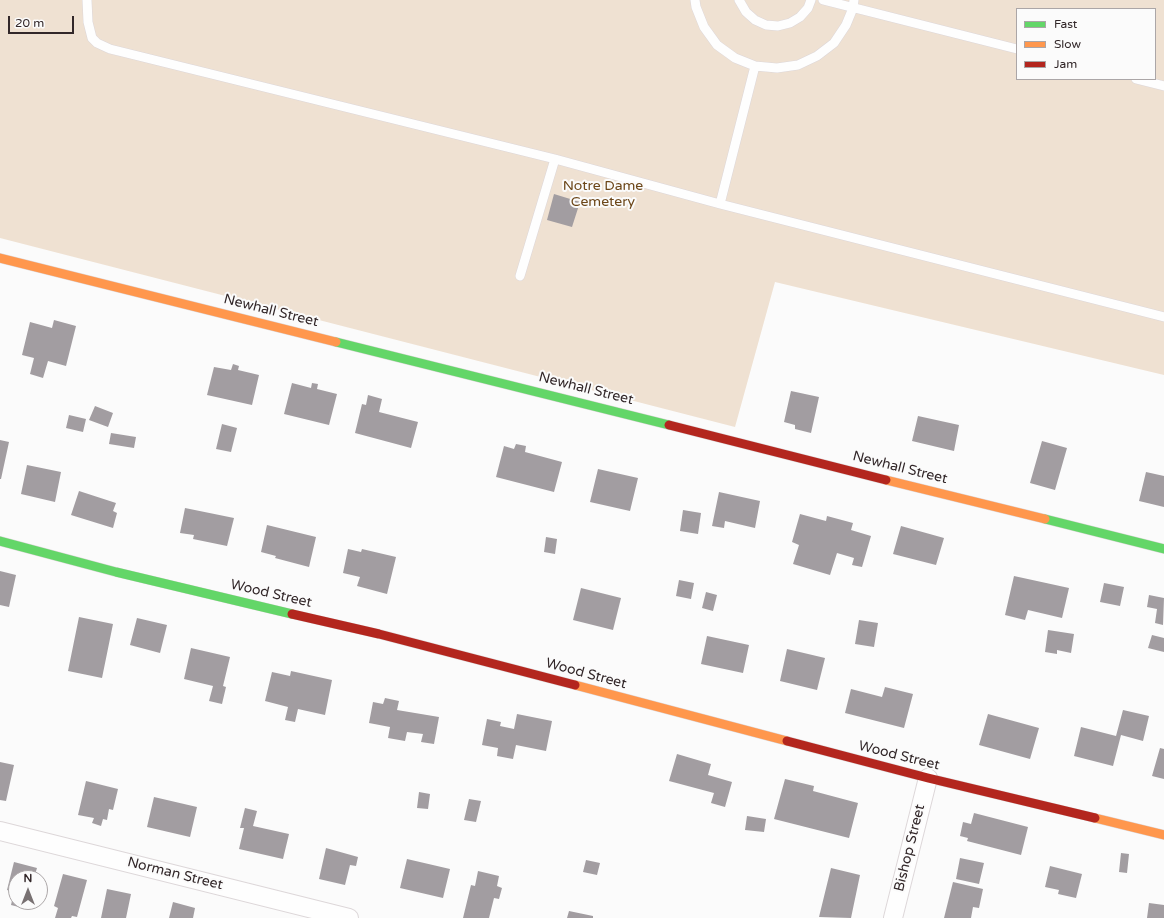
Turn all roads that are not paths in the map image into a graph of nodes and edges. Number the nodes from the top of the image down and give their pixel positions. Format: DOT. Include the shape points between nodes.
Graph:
graph roads {
  1 [pos="87,0"];
  2 [pos="695,0"];
  3 [pos="739,0"];
  4 [pos="811,0"];
  5 [pos="823,0"];
  6 [pos="853,4"];
  7 [pos="1016,49"];
  8 [pos="756,66"];
  9 [pos="1140,80"];
  10 [pos="1164,86"];
  11 [pos="555,159"];
  12 [pos="720,204"];
  13 [pos="0,258"];
  14 [pos="520,276"];
  15 [pos="1164,317"];
  16 [pos="0,541"];
  17 [pos="1164,549"];
  18 [pos="928,778"];
  19 [pos="0,831"];
  20 [pos="1164,835"];
  21 [pos="349,918"];
  22 [pos="893,918"];
  1 -- 11 [label="lane" via="92,38 110,48"];
  2 -- 8 [label="lane" via="704,27 717,45 735,58"];
  3 -- 4 [label="lane" via="746,12 755,20 766,25 778,26 800,17"];
  5 -- 6 [label="lane"];
  6 -- 7 [label="lane"];
  6 -- 8 [label="lane" via="846,25 834,43 817,56 798,65 777,68"];
  8 -- 12 [label="lane"];
  9 -- 10 [label="lane"];
  11 -- 12 [label="lane"];
  11 -- 14 [label="lane"];
  12 -- 15 [label="lane"];
  13 -- 17 [label="street, Newhall Street"];
  16 -- 18 [label="street, Wood Street" via="116,572 379,634"];
  18 -- 20 [label="street, Wood Street"];
  18 -- 22 [label="street, Bishop Street"];
  19 -- 21 [label="street, Norman Street"];
}
